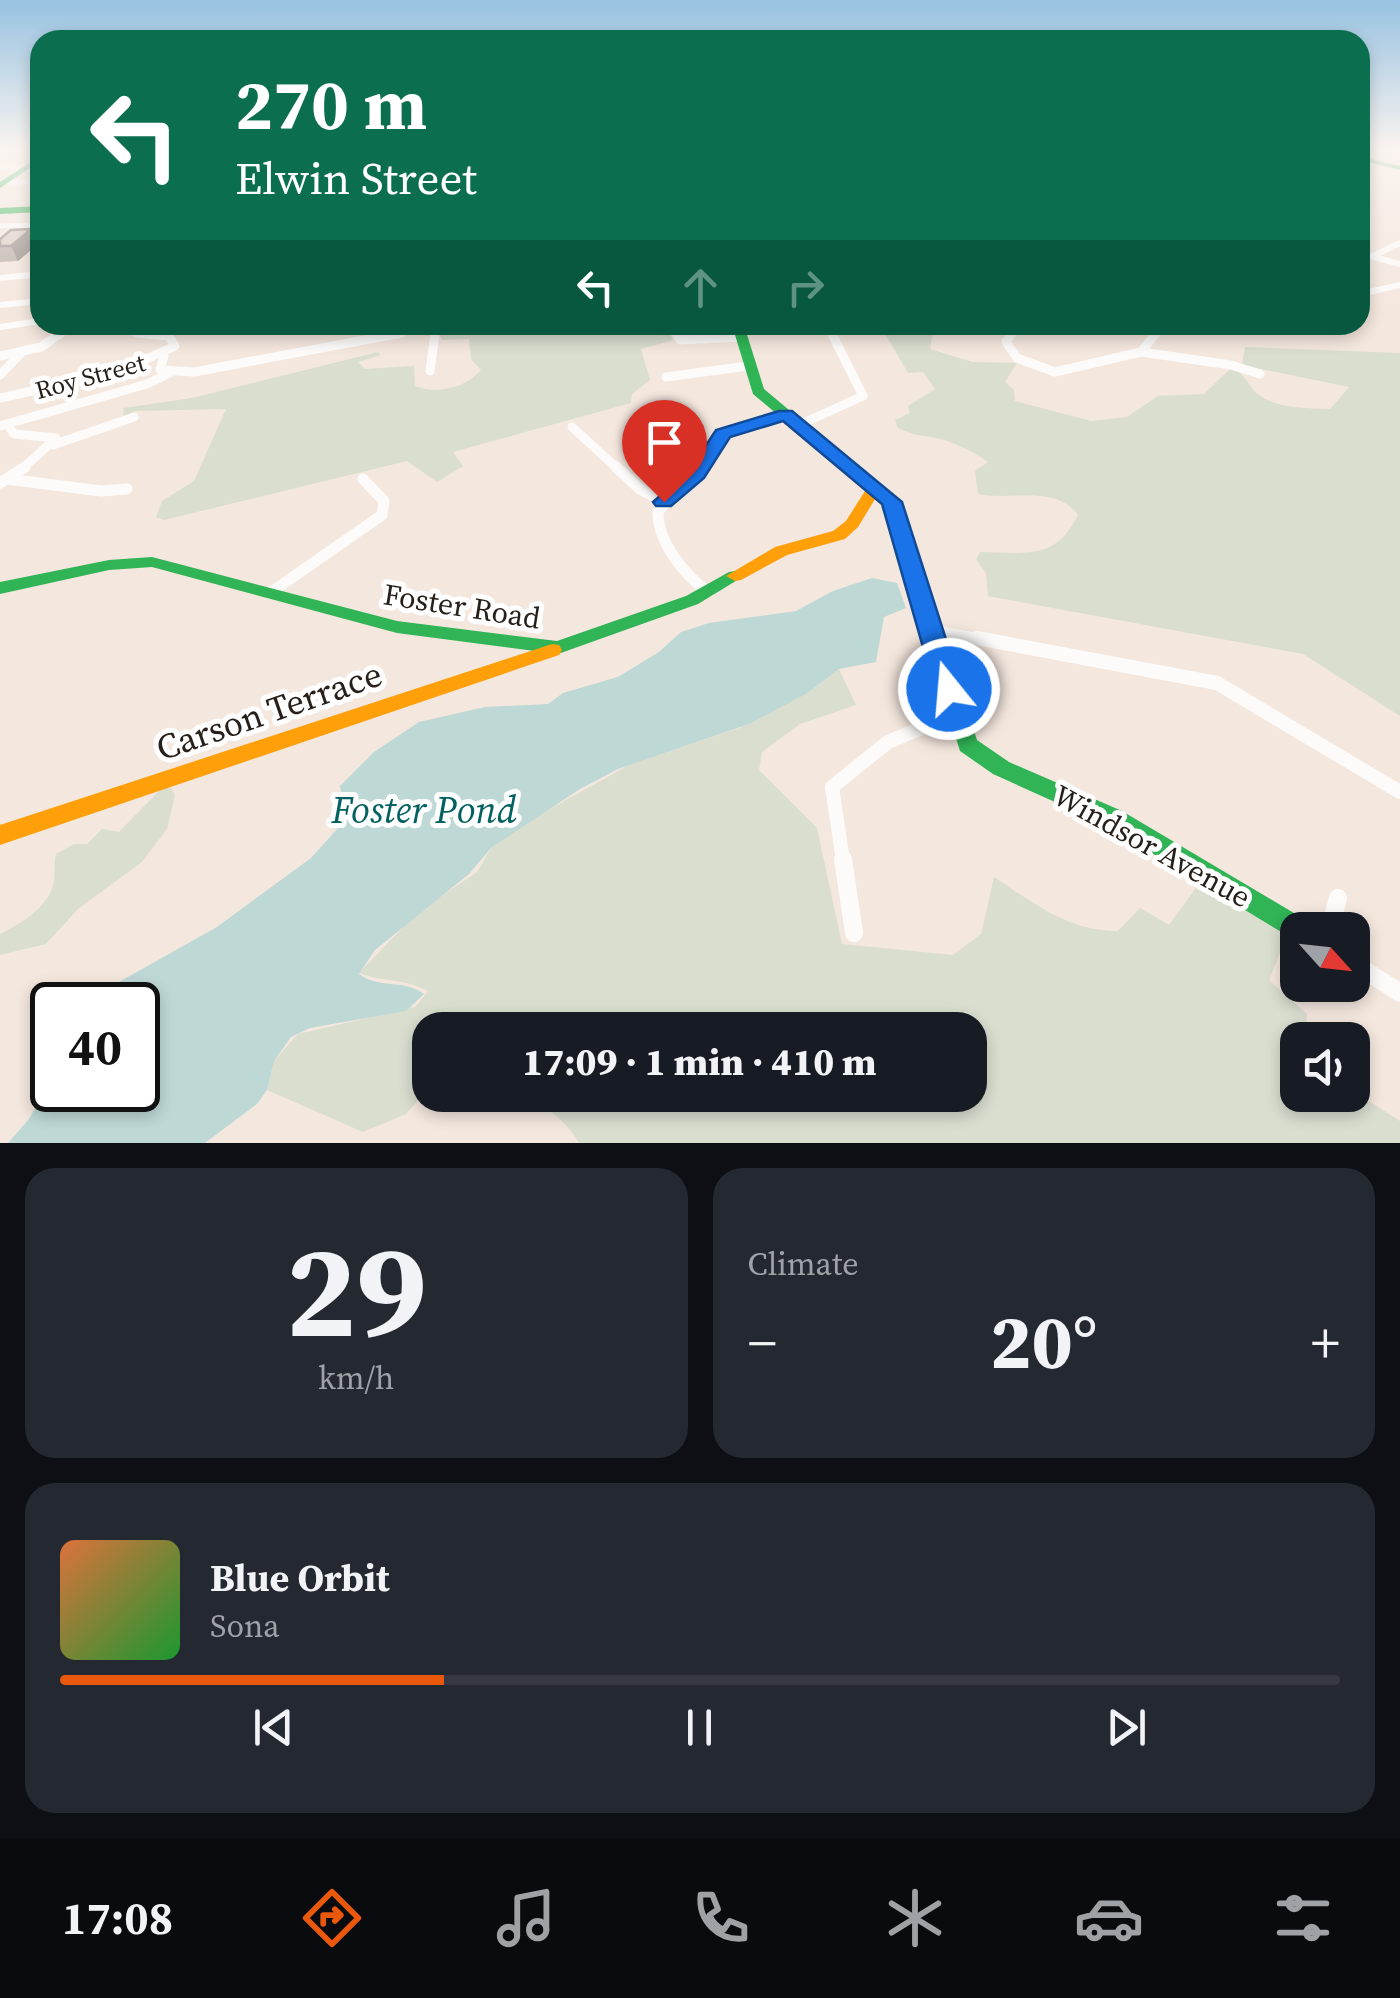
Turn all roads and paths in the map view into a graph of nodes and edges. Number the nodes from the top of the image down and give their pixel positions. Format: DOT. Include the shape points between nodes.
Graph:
graph roads {
  1 [pos="30,210"];
  2 [pos="0,211"];
  3 [pos="30,224"];
  4 [pos="0,226"];
  5 [pos="30,238"];
  6 [pos="0,239"];
  7 [pos="1400,242"];
  8 [pos="1370,255"];
  9 [pos="1373,256"];
  10 [pos="1400,264"];
  11 [pos="30,275"];
  12 [pos="0,278"];
  13 [pos="1400,285"];
  14 [pos="1370,292"];
  15 [pos="30,302"];
  16 [pos="0,305"];
  17 [pos="30,322"];
  18 [pos="0,327"];
  19 [pos="57,335"];
  20 [pos="145,335"];
  21 [pos="390,335"];
  22 [pos="435,335"];
  23 [pos="677,335"];
  24 [pos="713,335"];
  25 [pos="741,335"];
  26 [pos="833,335"];
  27 [pos="1010,335"];
  28 [pos="1155,335"];
  29 [pos="22,352"];
  30 [pos="1142,352"];
  31 [pos="0,356"];
  32 [pos="164,356"];
  33 [pos="1219,363"];
  34 [pos="748,366"];
  35 [pos="430,371"];
  36 [pos="170,373"];
  37 [pos="0,374"];
  38 [pos="1260,374"];
  39 [pos="666,377"];
  40 [pos="1217,377"];
  41 [pos="0,398"];
  42 [pos="134,417"];
  43 [pos="792,420"];
  44 [pos="4,425"];
  45 [pos="572,426"];
  46 [pos="52,445"];
  47 [pos="363,478"];
  48 [pos="3,481"];
  49 [pos="875,486"];
  50 [pos="126,488"];
  51 [pos="664,502"];
  52 [pos="0,588"];
  53 [pos="708,592"];
  54 [pos="270,594"];
  55 [pos="931,630"];
  56 [pos="558,648"];
  57 [pos="955,714"];
  58 [pos="1400,792"];
  59 [pos="0,836"];
  60 [pos="1338,898"];
  61 [pos="1334,912"];
  62 [pos="1280,918"];
  63 [pos="854,933"];
  64 [pos="1370,974"];
  65 [pos="1400,993"];
  1 -- 2 [label="street"];
  3 -- 4 [label="street"];
  5 -- 6 [label="street"];
  7 -- 9 [label="street"];
  8 -- 9 [label="street"];
  9 -- 10 [label="street"];
  11 -- 12 [label="street"];
  13 -- 14 [label="street"];
  15 -- 16 [label="street"];
  17 -- 18 [label="street"];
  19 -- 29 [label="street"];
  20 -- 32 [label="street, Roy Street" via="174,340"];
  21 -- 36 [label="street" via="258,363"];
  22 -- 35 [label="street"];
  23 -- 24 [label="street"];
  25 -- 34 [label="street, Windsor Avenue"];
  26 -- 43 [label="street" via="863,396"];
  27 -- 30 [label="street" via="1010,352 1047,372"];
  28 -- 30 [label="street"];
  29 -- 31 [label="street"];
  29 -- 37 [label="street"];
  30 -- 33 [label="street"];
  32 -- 36 [label="street" via="158,367"];
  32 -- 41 [label="street, Roy Street"];
  33 -- 38 [label="street"];
  33 -- 40 [label="street"];
  34 -- 39 [label="street"];
  34 -- 43 [label="street, Windsor Avenue" via="758,391"];
  36 -- 44 [label="street"];
  42 -- 46 [label="street"];
  43 -- 49 [label="street, Windsor Avenue"];
  43 -- 51 [label="street" via="723,434 697,474"];
  44 -- 46 [label="street" via="14,434 56,438"];
  45 -- 51 [label="street" via="640,489"];
  46 -- 48 [label="street"];
  47 -- 54 [label="street" via="384,501 382,515"];
  48 -- 50 [label="street"];
  49 -- 53 [label="street, Foster Road" via="845,531 772,554"];
  49 -- 55 [label="street, Windsor Avenue" via="894,508"];
  51 -- 53 [label="street" via="657,526 689,578"];
  52 -- 54 [label="street, Foster Road" via="142,562"];
  53 -- 56 [label="street, Foster Road"];
  54 -- 56 [label="street, Foster Road" via="417,630"];
  55 -- 57 [label="street, Windsor Avenue"];
  55 -- 58 [label="street" via="1217,683"];
  56 -- 59 [label="street, Carson Terrace"];
  57 -- 62 [label="street, Windsor Avenue" via="968,746 989,762 1103,812"];
  57 -- 63 [label="street" via="857,760 832,787"];
  60 -- 61 [label="street"];
  64 -- 65 [label="street"];
}
